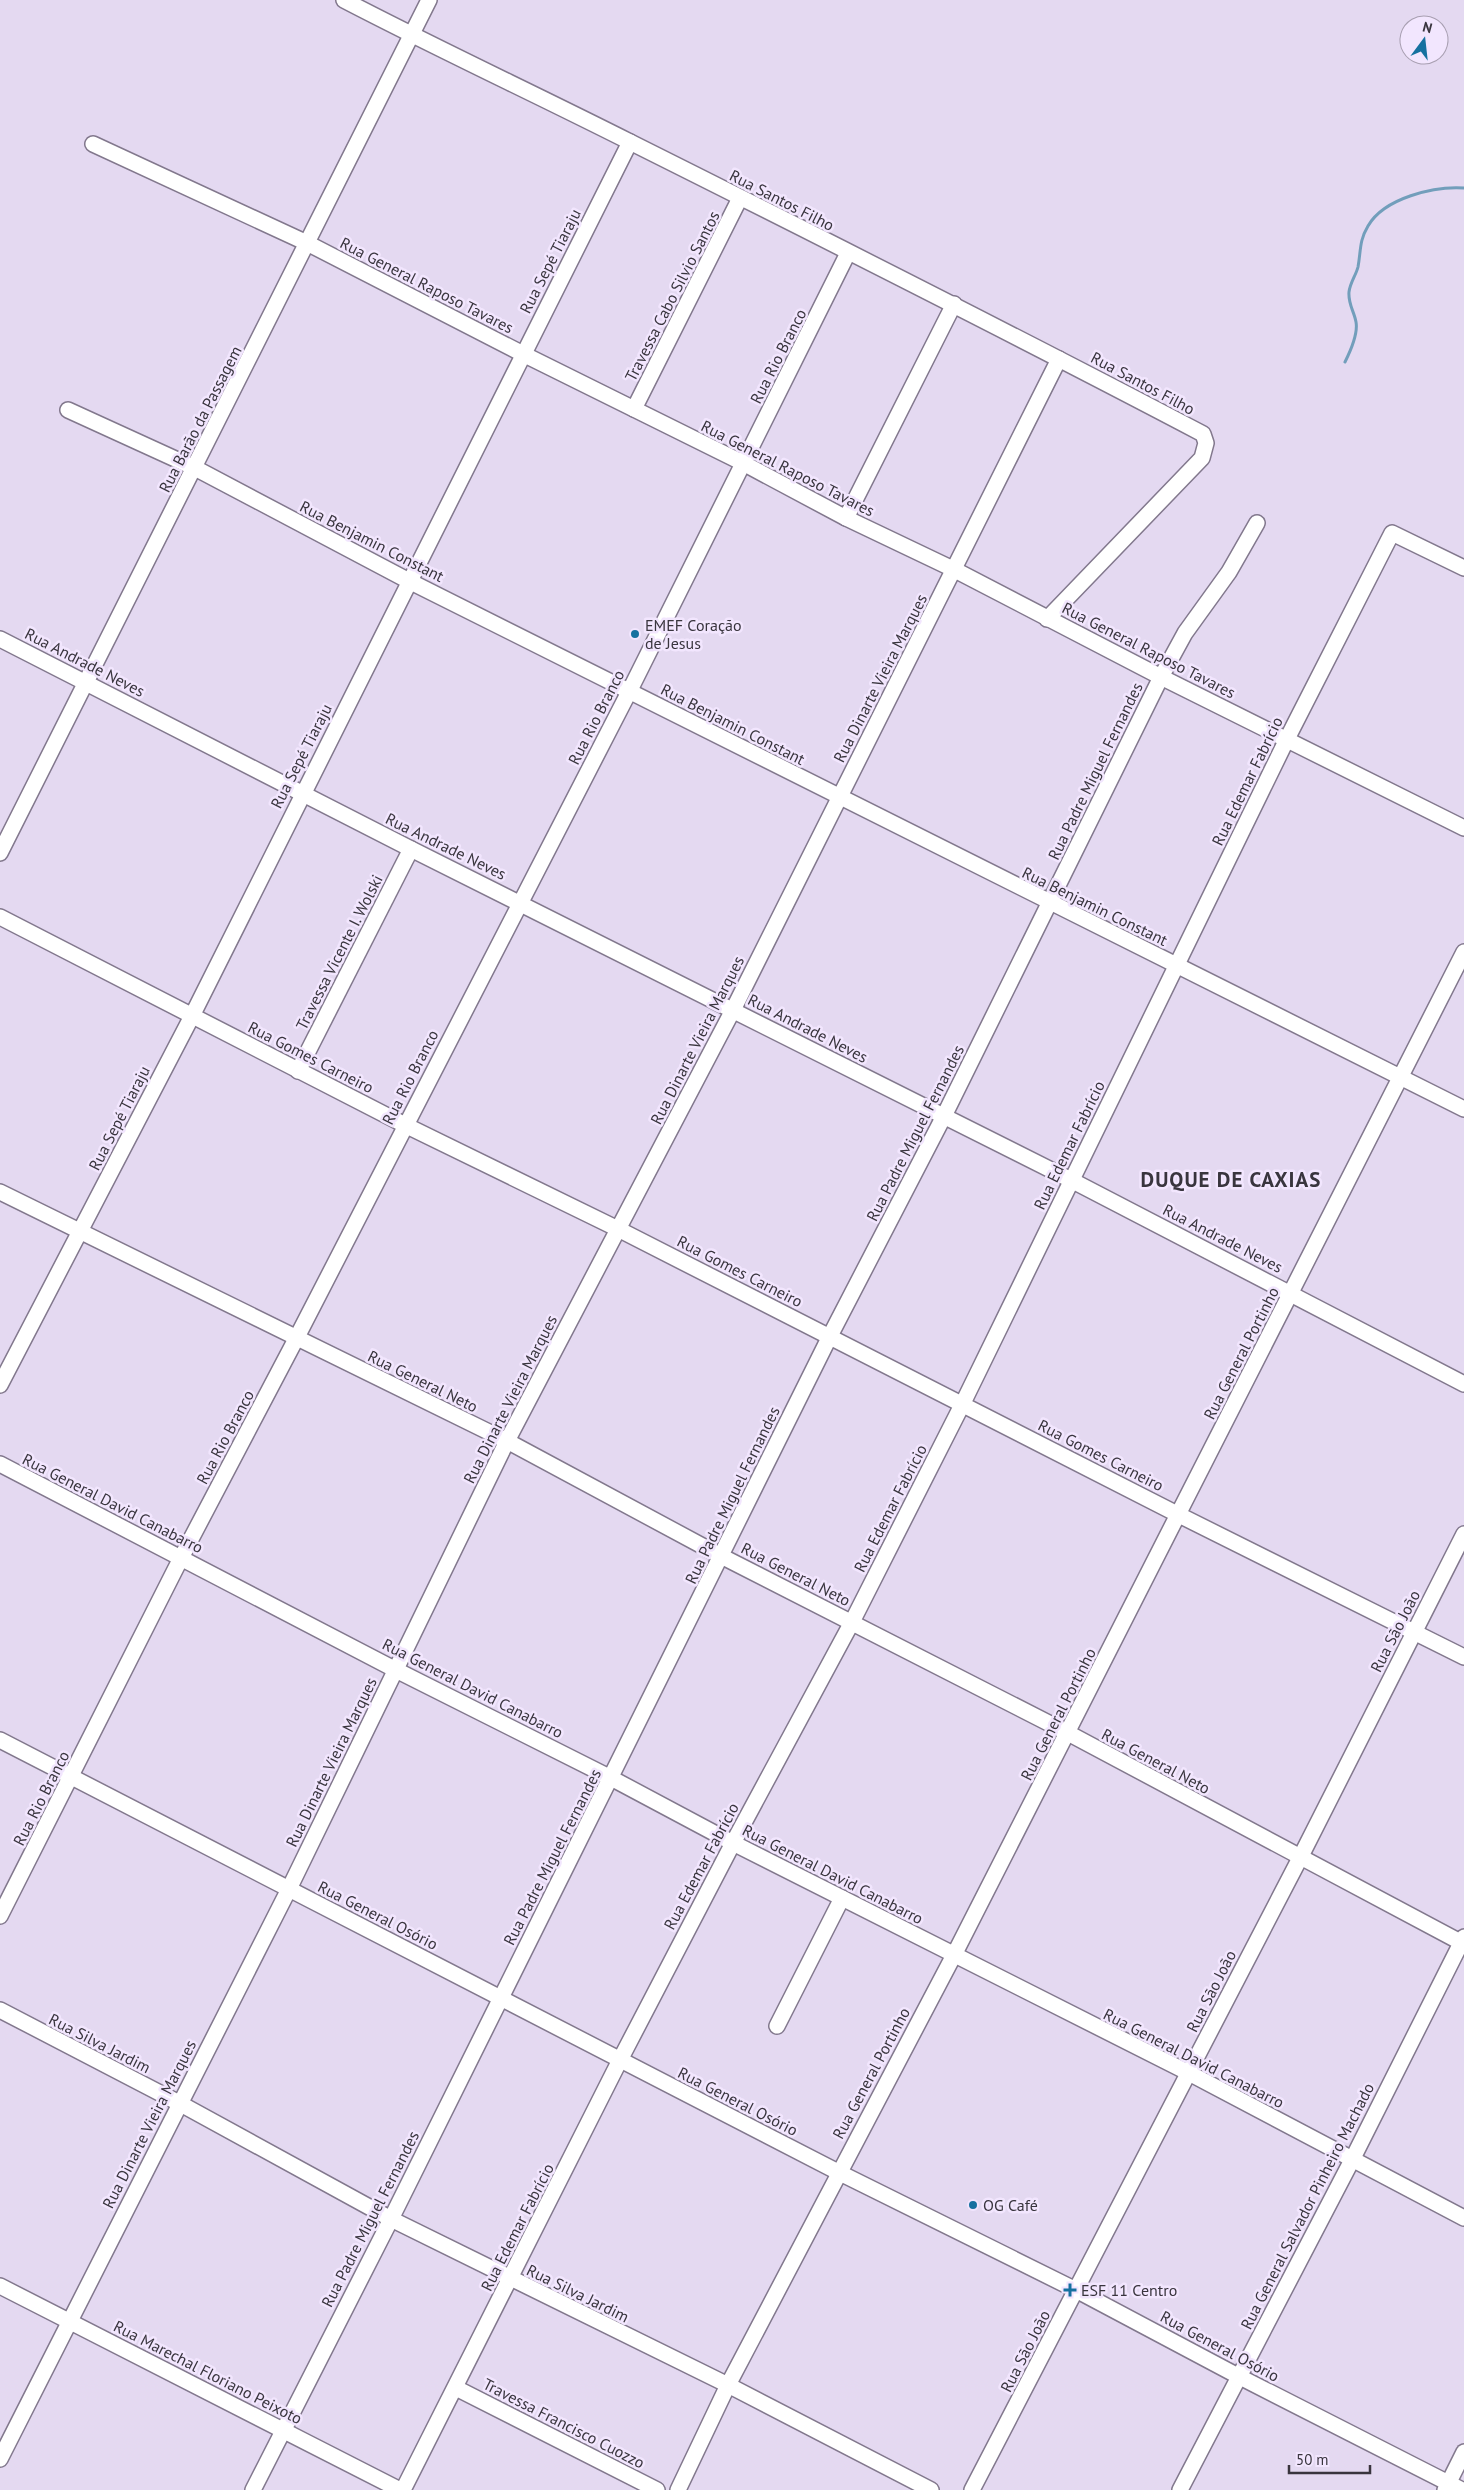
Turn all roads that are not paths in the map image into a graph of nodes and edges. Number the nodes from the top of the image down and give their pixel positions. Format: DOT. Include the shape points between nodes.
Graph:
graph roads {
  1 [pos="344,0"];
  2 [pos="429,0"];
  3 [pos="413,36"];
  4 [pos="630,142"];
  5 [pos="94,144"];
  6 [pos="740,198"];
  7 [pos="307,243"];
  8 [pos="848,254"];
  9 [pos="954,304"];
  10 [pos="522,354"];
  11 [pos="1059,358"];
  12 [pos="634,409"];
  13 [pos="68,410"];
  14 [pos="744,463"];
  15 [pos="195,468"];
  16 [pos="846,518"];
  17 [pos="1257,523"];
  18 [pos="1464,568"];
  19 [pos="955,570"];
  20 [pos="409,581"];
  21 [pos="1047,619"];
  22 [pos="0,639"];
  23 [pos="1161,677"];
  24 [pos="86,682"];
  25 [pos="630,690"];
  26 [pos="1287,739"];
  27 [pos="302,793"];
  28 [pos="840,798"];
  29 [pos="1464,828"];
  30 [pos="411,850"];
  31 [pos="0,853"];
  32 [pos="520,902"];
  33 [pos="1049,903"];
  34 [pos="0,917"];
  35 [pos="1464,952"];
  36 [pos="1177,966"];
  37 [pos="733,1010"];
  38 [pos="192,1016"];
  39 [pos="298,1071"];
  40 [pos="1401,1078"];
  41 [pos="1464,1109"];
  42 [pos="944,1116"];
  43 [pos="405,1125"];
  44 [pos="1071,1180"];
  45 [pos="0,1192"];
  46 [pos="618,1229"];
  47 [pos="80,1233"];
  48 [pos="1291,1293"];
  49 [pos="830,1336"];
  50 [pos="296,1339"];
  51 [pos="1464,1384"];
  52 [pos="0,1385"];
  53 [pos="963,1403"];
  54 [pos="506,1441"];
  55 [pos="0,1464"];
  56 [pos="1179,1515"];
  57 [pos="1464,1534"];
  58 [pos="721,1556"];
  59 [pos="181,1558"];
  60 [pos="852,1622"];
  61 [pos="1414,1632"];
  62 [pos="1464,1657"];
  63 [pos="396,1670"];
  64 [pos="1068,1733"];
  65 [pos="0,1740"];
  66 [pos="71,1777"];
  67 [pos="612,1778"];
  68 [pos="733,1843"];
  69 [pos="1300,1858"];
  70 [pos="289,1889"];
  71 [pos="842,1898"];
  72 [pos="0,1916"];
  73 [pos="1463,1941"];
  74 [pos="954,1955"];
  75 [pos="500,1997"];
  76 [pos="0,2010"];
  77 [pos="776,2026"];
  78 [pos="620,2060"];
  79 [pos="1189,2073"];
  80 [pos="179,2104"];
  81 [pos="1352,2160"];
  82 [pos="838,2172"];
  83 [pos="1464,2218"];
  84 [pos="391,2219"];
  85 [pos="510,2280"];
  86 [pos="0,2286"];
  87 [pos="1076,2290"];
  88 [pos="69,2322"];
  89 [pos="1238,2376"];
  90 [pos="728,2386"];
  91 [pos="456,2388"];
  92 [pos="284,2428"];
  93 [pos="1464,2452"];
  94 [pos="0,2459"];
  95 [pos="1447,2486"];
  96 [pos="252,2490"];
  97 [pos="401,2490"];
  98 [pos="657,2490"];
  99 [pos="678,2490"];
  100 [pos="931,2490"];
  101 [pos="972,2490"];
  102 [pos="1180,2490"];
  103 [pos="1462,2490"];
  1 -- 3 [label="street, Rua Santos Filho"];
  2 -- 3 [label="street, Rua Barão da Passagem"];
  3 -- 4 [label="street, Rua Santos Filho"];
  3 -- 7 [label="street, Rua Barão da Passagem"];
  4 -- 6 [label="street, Rua Santos Filho"];
  4 -- 10 [label="street, Rua Sepé Tiaraju"];
  5 -- 7 [label="street, Rua General Raposo Tavares"];
  6 -- 8 [label="street, Rua Santos Filho"];
  6 -- 12 [label="street, Travessa Cabo Silvio Santos"];
  7 -- 10 [label="street, Rua General Raposo Tavares"];
  7 -- 15 [label="street, Rua Barão da Passagem"];
  8 -- 9 [label="street, Rua Santos Filho"];
  8 -- 14 [label="street, Rua Rio Branco"];
  9 -- 11 [label="street, Rua Santos Filho"];
  9 -- 16 [label="street"];
  10 -- 12 [label="street, Rua General Raposo Tavares"];
  10 -- 20 [label="street, Rua Sepé Tiaraju"];
  11 -- 19 [label="street, Rua Dinarte Vieira Marques"];
  11 -- 21 [label="street, Rua Santos Filho" via="1203,434 1206,443 1202,458"];
  12 -- 14 [label="street, Rua General Raposo Tavares"];
  13 -- 15 [label="street, Rua Benjamin Constant"];
  14 -- 16 [label="street, Rua General Raposo Tavares"];
  14 -- 25 [label="street, Rua Rio Branco"];
  15 -- 20 [label="street, Rua Benjamin Constant"];
  15 -- 24 [label="street, Rua Barão da Passagem"];
  16 -- 19 [label="street, Rua General Raposo Tavares"];
  17 -- 23 [label="street, Rua Padre Miguel Fernandes" via="1229,572 1185,633"];
  18 -- 26 [label="street, Rua Edemar Fabrício" via="1392,533"];
  19 -- 21 [label="street, Rua General Raposo Tavares"];
  19 -- 28 [label="street, Rua Dinarte Vieira Marques"];
  20 -- 25 [label="street, Rua Benjamin Constant"];
  20 -- 27 [label="street, Rua Sepé Tiaraju"];
  21 -- 23 [label="street, Rua General Raposo Tavares"];
  22 -- 24 [label="street, Rua Andrade Neves"];
  23 -- 26 [label="street, Rua General Raposo Tavares"];
  23 -- 33 [label="street, Rua Padre Miguel Fernandes"];
  24 -- 27 [label="street, Rua Andrade Neves"];
  24 -- 31 [label="street, Rua Barão da Passagem"];
  25 -- 28 [label="street, Rua Benjamin Constant"];
  25 -- 32 [label="street, Rua Rio Branco"];
  26 -- 29 [label="street, Rua General Raposo Tavares"];
  26 -- 36 [label="street, Rua Edemar Fabrício"];
  27 -- 30 [label="street, Rua Andrade Neves"];
  27 -- 38 [label="street, Rua Sepé Tiaraju"];
  28 -- 33 [label="street, Rua Benjamin Constant"];
  28 -- 37 [label="street, Rua Dinarte Vieira Marques"];
  30 -- 32 [label="street, Rua Andrade Neves"];
  30 -- 39 [label="street, Travessa Vicente I. Wolski"];
  32 -- 37 [label="street, Rua Andrade Neves"];
  32 -- 43 [label="street, Rua Rio Branco"];
  33 -- 36 [label="street, Rua Benjamin Constant"];
  33 -- 42 [label="street, Rua Padre Miguel Fernandes"];
  34 -- 38 [label="street, Rua Gomes Carneiro"];
  35 -- 40 [label="street, Rua General Portinho"];
  36 -- 40 [label="street, Rua Benjamin Constant"];
  36 -- 44 [label="street, Rua Edemar Fabrício"];
  37 -- 42 [label="street, Rua Andrade Neves"];
  37 -- 46 [label="street, Rua Dinarte Vieira Marques"];
  38 -- 39 [label="street, Rua Gomes Carneiro"];
  38 -- 47 [label="street, Rua Sepé Tiaraju"];
  39 -- 43 [label="street, Rua Gomes Carneiro"];
  40 -- 41 [label="street, Rua Benjamin Constant"];
  40 -- 48 [label="street, Rua General Portinho"];
  42 -- 44 [label="street, Rua Andrade Neves"];
  42 -- 49 [label="street, Rua Padre Miguel Fernandes"];
  43 -- 46 [label="street, Rua Gomes Carneiro"];
  43 -- 50 [label="street, Rua Rio Branco"];
  44 -- 48 [label="street, Rua Andrade Neves"];
  44 -- 53 [label="street, Rua Edemar Fabrício"];
  45 -- 47 [label="street, Rua General Neto"];
  46 -- 49 [label="street, Rua Gomes Carneiro"];
  46 -- 54 [label="street, Rua Dinarte Vieira Marques"];
  47 -- 50 [label="street, Rua General Neto"];
  47 -- 52 [label="street, Rua Sepé Tiaraju"];
  48 -- 51 [label="street, Rua Andrade Neves"];
  48 -- 56 [label="street, Rua General Portinho"];
  49 -- 53 [label="street, Rua Gomes Carneiro"];
  49 -- 58 [label="street, Rua Padre Miguel Fernandes"];
  50 -- 54 [label="street, Rua General Neto"];
  50 -- 59 [label="street, Rua Rio Branco"];
  53 -- 56 [label="street, Rua Gomes Carneiro"];
  53 -- 60 [label="street, Rua Edemar Fabrício"];
  54 -- 58 [label="street, Rua General Neto"];
  54 -- 63 [label="street, Rua Dinarte Vieira Marques"];
  55 -- 59 [label="street, Rua General David Canabarro"];
  56 -- 61 [label="street, Rua Gomes Carneiro"];
  56 -- 64 [label="street, Rua General Portinho"];
  57 -- 61 [label="street, Rua São João"];
  58 -- 60 [label="street, Rua General Neto"];
  58 -- 67 [label="street, Rua Padre Miguel Fernandes"];
  59 -- 63 [label="street, Rua General David Canabarro"];
  59 -- 66 [label="street, Rua Rio Branco"];
  60 -- 64 [label="street, Rua General Neto"];
  60 -- 68 [label="street, Rua Edemar Fabrício"];
  61 -- 62 [label="street, Rua Gomes Carneiro"];
  61 -- 69 [label="street, Rua São João"];
  63 -- 67 [label="street, Rua General David Canabarro"];
  63 -- 70 [label="street, Rua Dinarte Vieira Marques"];
  64 -- 69 [label="street, Rua General Neto"];
  64 -- 74 [label="street, Rua General Portinho"];
  65 -- 66 [label="street, Rua General Osório"];
  66 -- 70 [label="street, Rua General Osório"];
  66 -- 72 [label="street, Rua Rio Branco"];
  67 -- 68 [label="street, Rua General David Canabarro"];
  67 -- 75 [label="street, Rua Padre Miguel Fernandes"];
  68 -- 71 [label="street, Rua General David Canabarro"];
  68 -- 78 [label="street, Rua Edemar Fabrício"];
  69 -- 73 [label="street, Rua General Neto"];
  69 -- 79 [label="street, Rua São João"];
  70 -- 75 [label="street, Rua General Osório"];
  70 -- 80 [label="street, Rua Dinarte Vieira Marques"];
  71 -- 74 [label="street, Rua General David Canabarro"];
  71 -- 77 [label="street"];
  73 -- 81 [label="street, Rua General Salvador Pinheiro Machado"];
  74 -- 79 [label="street, Rua General David Canabarro"];
  74 -- 82 [label="street, Rua General Portinho"];
  75 -- 78 [label="street, Rua General Osório"];
  75 -- 84 [label="street, Rua Padre Miguel Fernandes"];
  76 -- 80 [label="street, Rua Silva Jardim"];
  78 -- 82 [label="street, Rua General Osório"];
  78 -- 85 [label="street, Rua Edemar Fabrício"];
  79 -- 81 [label="street, Rua General David Canabarro"];
  79 -- 87 [label="street, Rua São João"];
  80 -- 84 [label="street, Rua Silva Jardim"];
  80 -- 88 [label="street, Rua Dinarte Vieira Marques"];
  81 -- 83 [label="street, Rua General David Canabarro"];
  81 -- 89 [label="street, Rua General Salvador Pinheiro Machado"];
  82 -- 87 [label="street, Rua General Osório"];
  82 -- 90 [label="street, Rua General Portinho"];
  84 -- 85 [label="street, Rua Silva Jardim"];
  84 -- 92 [label="street, Rua Padre Miguel Fernandes"];
  85 -- 90 [label="street, Rua Silva Jardim"];
  85 -- 91 [label="street, Rua Edemar Fabrício"];
  86 -- 88 [label="street, Rua Marechal Floriano Peixoto"];
  87 -- 89 [label="street, Rua General Osório"];
  87 -- 101 [label="street, Rua São João"];
  88 -- 92 [label="street, Rua Marechal Floriano Peixoto"];
  88 -- 94 [label="street, Rua Dinarte Vieira Marques"];
  89 -- 95 [label="street, Rua General Osório"];
  89 -- 102 [label="street, Rua General Salvador Pinheiro Machado"];
  90 -- 99 [label="street, Rua General Portinho"];
  90 -- 100 [label="street, Rua Silva Jardim"];
  91 -- 97 [label="street, Rua Edemar Fabrício"];
  91 -- 98 [label="street, Travessa Francisco Cuozzo"];
  92 -- 96 [label="street, Rua Padre Miguel Fernandes"];
  92 -- 97 [label="street, Rua Marechal Floriano Peixoto"];
  93 -- 95 [label="street"];
  95 -- 103 [label="street, Rua General Osório"];
}
